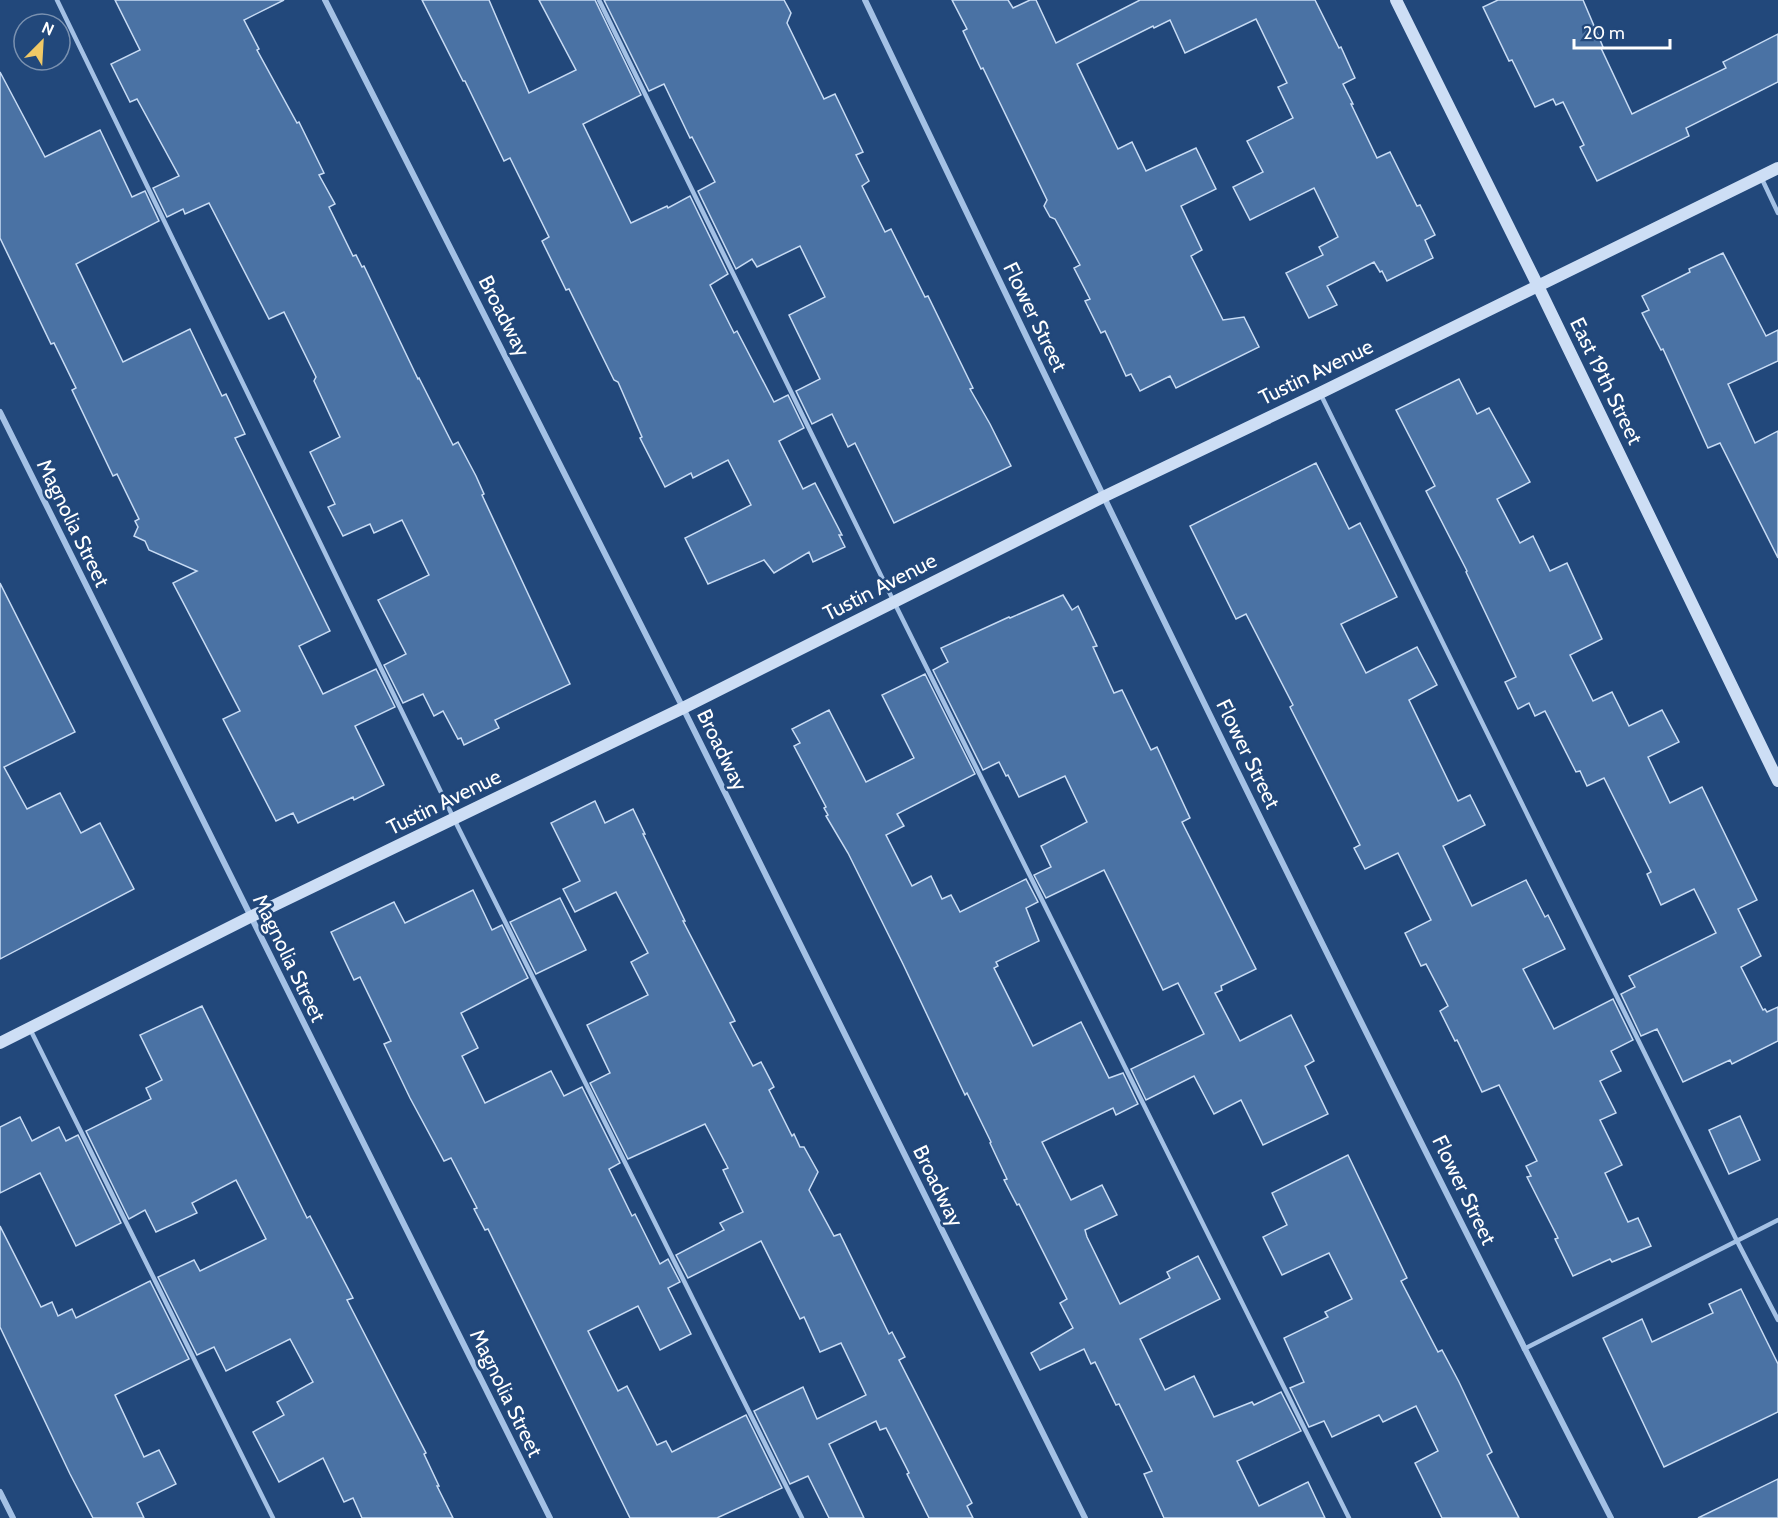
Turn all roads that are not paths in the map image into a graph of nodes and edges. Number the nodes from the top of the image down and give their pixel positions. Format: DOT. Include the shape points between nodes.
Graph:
graph roads {
  1 [pos="57,0"];
  2 [pos="325,0"];
  3 [pos="599,0"];
  4 [pos="865,0"];
  5 [pos="1396,0"];
  6 [pos="1778,168"];
  7 [pos="1760,177"];
  8 [pos="1778,213"];
  9 [pos="1538,286"];
  10 [pos="1320,393"];
  11 [pos="0,412"];
  12 [pos="1103,497"];
  13 [pos="894,602"];
  14 [pos="683,708"];
  15 [pos="1778,781"];
  16 [pos="454,819"];
  17 [pos="250,916"];
  18 [pos="30,1028"];
  19 [pos="0,1043"];
  20 [pos="1778,1220"];
  21 [pos="1737,1241"];
  22 [pos="1778,1320"];
  23 [pos="1524,1349"];
  24 [pos="0,1492"];
  25 [pos="13,1518"];
  26 [pos="273,1518"];
  27 [pos="550,1518"];
  28 [pos="802,1518"];
  29 [pos="1085,1518"];
  30 [pos="1349,1518"];
  31 [pos="1611,1518"];
  1 -- 16 [label="lane"];
  2 -- 14 [label="street, Broadway"];
  3 -- 13 [label="lane"];
  4 -- 12 [label="street, Flower Street"];
  5 -- 9 [label="street, East 19th Street"];
  6 -- 7 [label="street, Tustin Avenue"];
  7 -- 8 [label="lane"];
  7 -- 9 [label="street, Tustin Avenue"];
  9 -- 10 [label="street, Tustin Avenue"];
  9 -- 15 [label="street, East 19th Street"];
  10 -- 12 [label="street, Tustin Avenue"];
  10 -- 21 [label="lane"];
  11 -- 17 [label="street, Magnolia Street"];
  12 -- 13 [label="street, Tustin Avenue"];
  12 -- 23 [label="street, Flower Street"];
  13 -- 14 [label="street, Tustin Avenue"];
  13 -- 30 [label="lane"];
  14 -- 16 [label="street, Tustin Avenue"];
  14 -- 29 [label="street, Broadway"];
  16 -- 17 [label="street, Tustin Avenue"];
  16 -- 28 [label="lane"];
  17 -- 18 [label="street, Tustin Avenue"];
  17 -- 27 [label="street, Magnolia Street"];
  18 -- 19 [label="street, Tustin Avenue"];
  18 -- 26 [label="lane"];
  20 -- 21 [label="lane"];
  21 -- 22 [label="lane"];
  21 -- 23 [label="lane"];
  23 -- 31 [label="street, Flower Street"];
  24 -- 25 [label="street"];
}
